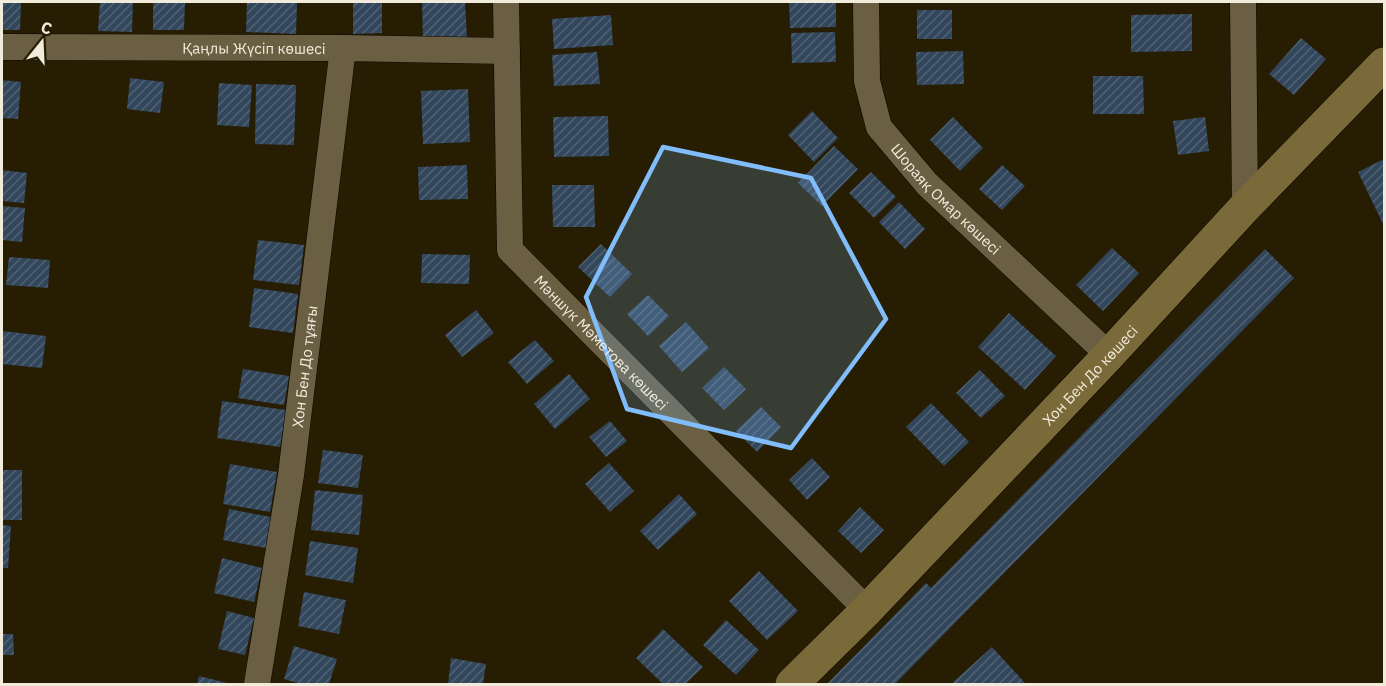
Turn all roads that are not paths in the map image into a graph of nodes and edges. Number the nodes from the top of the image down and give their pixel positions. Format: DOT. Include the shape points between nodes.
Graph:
graph roads {
  1 [pos="506,2"];
  2 [pos="866,2"];
  3 [pos="1243,2"];
  4 [pos="2,47"];
  5 [pos="343,48"];
  6 [pos="507,51"];
  7 [pos="1384,64"];
  8 [pos="1245,207"];
  9 [pos="1109,355"];
  10 [pos="867,610"];
  11 [pos="257,684"];
  12 [pos="792,684"];
  1 -- 6 [label="street, Мәншүк Мәметова көшесі"];
  2 -- 9 [label="street, Шораяқ Омар көшесі" via="867,81 879,128 927,184"];
  3 -- 8 [label="street"];
  4 -- 5 [label="street, Қаңлы Жүсіп көшесі"];
  5 -- 6 [label="street, Қаңлы Жүсіп көшесі"];
  5 -- 11 [label="street, Хон Бен До тұяғы" via="291,475"];
  6 -- 10 [label="street, Мәншүк Мәметова көшесі" via="510,250"];
  7 -- 8 [label="street, Хон Бен До көшесі"];
  8 -- 9 [label="street, Хон Бен До көшесі"];
  9 -- 10 [label="street, Хон Бен До көшесі"];
  10 -- 12 [label="street, Хон Бен До көшесі"];
}
